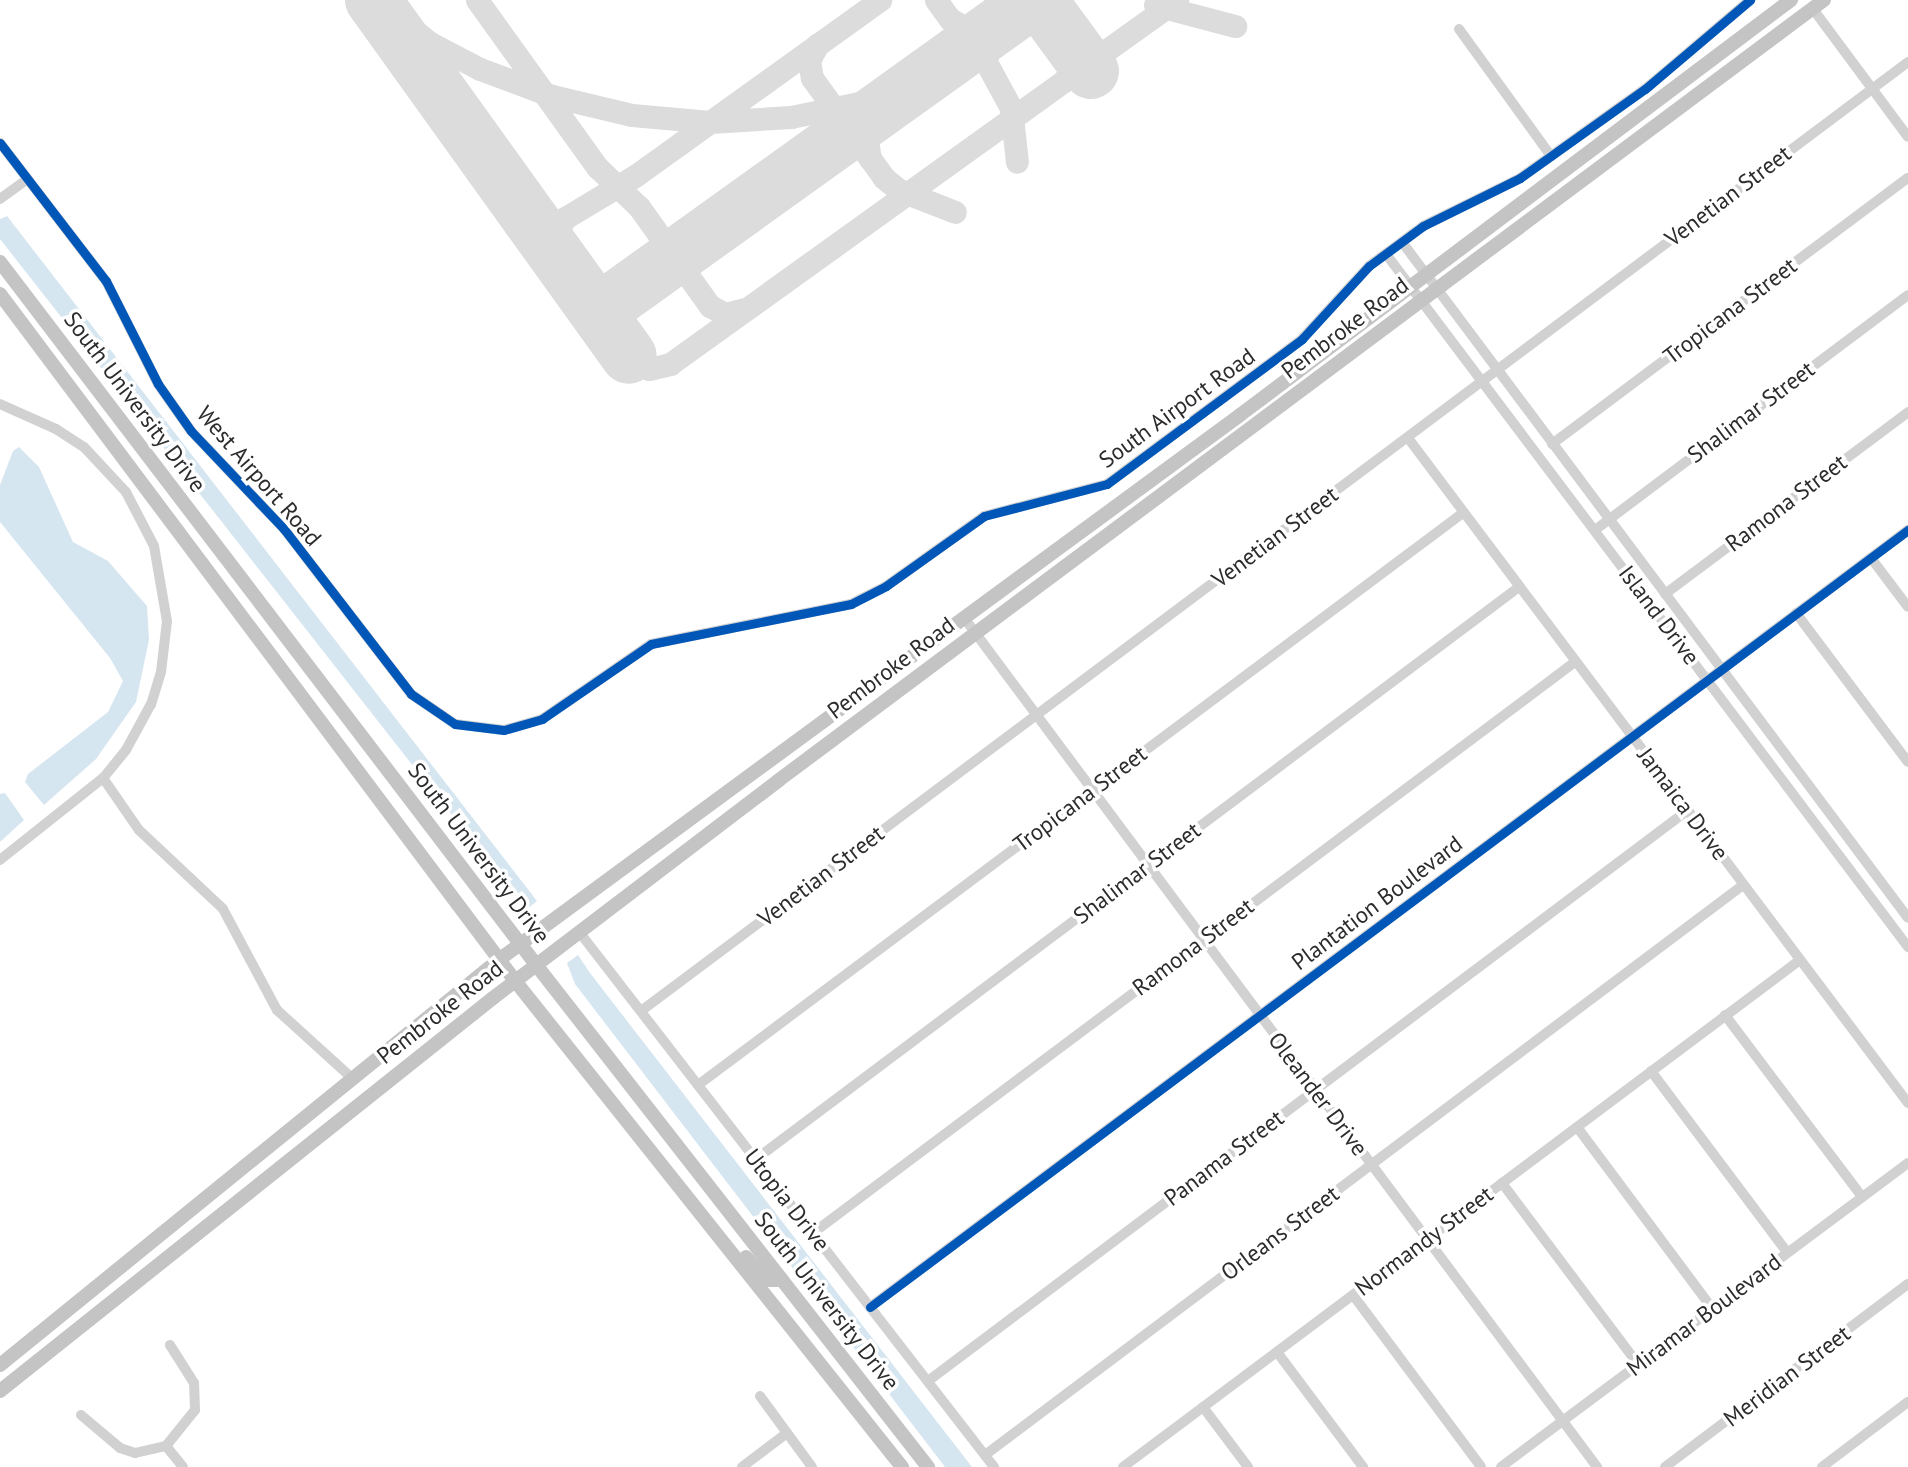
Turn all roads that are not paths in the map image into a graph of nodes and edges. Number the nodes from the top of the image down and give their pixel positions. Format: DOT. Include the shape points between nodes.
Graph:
graph roads {
  1 [pos="1750,0"];
  2 [pos="1791,0"];
  3 [pos="1817,3"];
  4 [pos="1459,29"];
  5 [pos="1908,62"];
  6 [pos="1871,90"];
  7 [pos="1908,137"];
  8 [pos="0,143"];
  9 [pos="1551,156"];
  10 [pos="1908,178"];
  11 [pos="28,179"];
  12 [pos="0,199"];
  13 [pos="1402,242"];
  14 [pos="1386,254"];
  15 [pos="0,262"];
  16 [pos="1425,272"];
  17 [pos="1409,283"];
  18 [pos="1437,288"];
  19 [pos="0,293"];
  20 [pos="1908,295"];
  21 [pos="1421,299"];
  22 [pos="1497,369"];
  23 [pos="1482,380"];
  24 [pos="0,404"];
  25 [pos="1908,412"];
  26 [pos="1408,438"];
  27 [pos="1552,444"];
  28 [pos="1463,513"];
  29 [pos="1609,520"];
  30 [pos="1595,530"];
  31 [pos="1908,530"];
  32 [pos="1871,558"];
  33 [pos="1519,587"];
  34 [pos="1665,594"];
  35 [pos="1908,607"];
  36 [pos="1796,613"];
  37 [pos="965,619"];
  38 [pos="976,634"];
  39 [pos="1575,662"];
  40 [pos="1721,669"];
  41 [pos="1707,679"];
  42 [pos="1035,716"];
  43 [pos="478,730"];
  44 [pos="1632,736"];
  45 [pos="1908,762"];
  46 [pos="103,778"];
  47 [pos="1091,791"];
  48 [pos="1688,810"];
  49 [pos="0,860"];
  50 [pos="1146,866"];
  51 [pos="1743,885"];
  52 [pos="1908,918"];
  53 [pos="580,933"];
  54 [pos="1203,940"];
  55 [pos="522,943"];
  56 [pos="1908,947"];
  57 [pos="500,959"];
  58 [pos="1800,961"];
  59 [pos="537,966"];
  60 [pos="516,982"];
  61 [pos="641,1011"];
  62 [pos="1259,1015"];
  63 [pos="1725,1015"];
  64 [pos="1651,1071"];
  65 [pos="351,1077"];
  66 [pos="698,1085"];
  67 [pos="1314,1090"];
  68 [pos="1908,1103"];
  69 [pos="1577,1127"];
  70 [pos="755,1159"];
  71 [pos="1908,1163"];
  72 [pos="1371,1164"];
  73 [pos="1502,1184"];
  74 [pos="680,1188"];
  75 [pos="1862,1197"];
  76 [pos="813,1233"];
  77 [pos="1427,1240"];
  78 [pos="1787,1252"];
  79 [pos="782,1280"];
  80 [pos="1908,1284"];
  81 [pos="1353,1295"];
  82 [pos="77,1303"];
  83 [pos="870,1307"];
  84 [pos="1713,1308"];
  85 [pos="90,1320"];
  86 [pos="170,1345"];
  87 [pos="1277,1352"];
  88 [pos="1638,1364"];
  89 [pos="0,1365"];
  90 [pos="928,1381"];
  91 [pos="0,1391"];
  92 [pos="760,1396"];
  93 [pos="1908,1402"];
  94 [pos="1203,1408"];
  95 [pos="81,1415"];
  96 [pos="1563,1422"];
  97 [pos="787,1433"];
  98 [pos="166,1446"];
  99 [pos="985,1455"];
  100 [pos="1827,1465"];
  101 [pos="1127,1466"];
  102 [pos="183,1467"];
  103 [pos="742,1467"];
  104 [pos="812,1467"];
  105 [pos="902,1467"];
  106 [pos="928,1467"];
  107 [pos="994,1467"];
  108 [pos="1248,1467"];
  109 [pos="1363,1467"];
  110 [pos="1481,1467"];
  111 [pos="1501,1467"];
  112 [pos="1597,1467"];
  113 [pos="1665,1467"];
  1 -- 9 [label="street, South Airport Road" via="1658,79"];
  2 -- 16 [label="main road, Pembroke Road"];
  3 -- 6 [label="street"];
  3 -- 18 [label="main road, Pembroke Road"];
  4 -- 9 [label="street"];
  5 -- 6 [label="street, Venetian Street"];
  6 -- 7 [label="street"];
  6 -- 22 [label="street, Venetian Street"];
  8 -- 11 [label="street, West Airport Road"];
  9 -- 13 [label="street, South Airport Road" via="1498,192 1437,219"];
  10 -- 27 [label="street, Tropicana Street"];
  11 -- 12 [label="street"];
  11 -- 43 [label="street, West Airport Road" via="106,281 158,384 212,456 284,530 411,694 436,715"];
  13 -- 14 [label="street, South Airport Road"];
  13 -- 16 [label="street"];
  14 -- 17 [label="street"];
  14 -- 43 [label="street, South Airport Road" via="1352,281 1302,339 1217,396 1107,484 984,516 861,600 663,640 631,654 542,719 515,729"];
  15 -- 55 [label="main road, South University Drive"];
  16 -- 17 [label="main road, Pembroke Road"];
  16 -- 18 [label="street, Island Drive"];
  17 -- 21 [label="street, Island Drive"];
  17 -- 37 [label="main road, Pembroke Road"];
  18 -- 21 [label="main road, Pembroke Road"];
  18 -- 22 [label="street, Island Drive"];
  19 -- 57 [label="main road, South University Drive"];
  20 -- 29 [label="street, Shalimar Street"];
  21 -- 23 [label="street, Island Drive"];
  21 -- 38 [label="main road, Pembroke Road"];
  22 -- 23 [label="street, Venetian Street"];
  22 -- 27 [label="street, Island Drive"];
  23 -- 26 [label="street, Venetian Street"];
  23 -- 30 [label="street, Island Drive"];
  24 -- 46 [label="street" via="56,429 107,469 141,519 161,567 167,621 161,672 142,725"];
  25 -- 34 [label="street, Ramona Street"];
  26 -- 28 [label="street, Jamaica Drive"];
  26 -- 42 [label="street, Venetian Street"];
  27 -- 29 [label="street, Island Drive"];
  28 -- 33 [label="street, Jamaica Drive"];
  28 -- 47 [label="street, Tropicana Street"];
  29 -- 30 [label="street, Shalimar Street"];
  29 -- 34 [label="street, Island Drive"];
  30 -- 41 [label="street, Island Drive"];
  31 -- 32 [label="street, Plantation Boulevard"];
  32 -- 35 [label="street"];
  32 -- 36 [label="street, Plantation Boulevard"];
  33 -- 39 [label="street, Jamaica Drive"];
  33 -- 50 [label="street, Shalimar Street"];
  34 -- 40 [label="street, Island Drive"];
  36 -- 40 [label="street, Plantation Boulevard"];
  36 -- 45 [label="street"];
  37 -- 38 [label="street, Oleander Drive"];
  37 -- 55 [label="main road, Pembroke Road"];
  38 -- 42 [label="street, Oleander Drive"];
  38 -- 53 [label="main road, Pembroke Road"];
  39 -- 44 [label="street, Jamaica Drive"];
  39 -- 54 [label="street, Ramona Street"];
  40 -- 41 [label="street, Plantation Boulevard"];
  40 -- 52 [label="street, Island Drive"];
  41 -- 44 [label="street, Plantation Boulevard"];
  41 -- 56 [label="street, Island Drive"];
  42 -- 47 [label="street, Oleander Drive"];
  42 -- 61 [label="street, Venetian Street"];
  44 -- 48 [label="street, Jamaica Drive"];
  44 -- 62 [label="street, Plantation Boulevard"];
  46 -- 49 [label="street"];
  46 -- 65 [label="street" via="139,830 223,909 277,1010"];
  47 -- 50 [label="street, Oleander Drive"];
  47 -- 66 [label="street, Tropicana Street"];
  48 -- 51 [label="street, Jamaica Drive"];
  48 -- 67 [label="street, Panama Street"];
  50 -- 54 [label="street, Oleander Drive"];
  50 -- 70 [label="street, Shalimar Street"];
  51 -- 58 [label="street, Jamaica Drive"];
  51 -- 72 [label="street, Orleans Street"];
  53 -- 59 [label="main road, Pembroke Road"];
  53 -- 61 [label="street, Utopia Drive"];
  54 -- 62 [label="street, Oleander Drive"];
  54 -- 76 [label="street, Ramona Street"];
  55 -- 57 [label="main road, Pembroke Road"];
  55 -- 59 [label="main road, South University Drive"];
  57 -- 60 [label="main road, South University Drive"];
  57 -- 65 [label="main road, Pembroke Road"];
  58 -- 63 [label="street, Normandy Street"];
  58 -- 68 [label="street, Jamaica Drive"];
  59 -- 60 [label="main road, Pembroke Road"];
  59 -- 79 [label="main road, South University Drive"];
  60 -- 74 [label="main road, South University Drive"];
  60 -- 85 [label="main road, Pembroke Road"];
  61 -- 66 [label="street, Utopia Drive"];
  62 -- 67 [label="street, Oleander Drive"];
  62 -- 83 [label="street, Plantation Boulevard"];
  63 -- 64 [label="street, Normandy Street"];
  63 -- 75 [label="street"];
  64 -- 69 [label="street, Normandy Street"];
  64 -- 78 [label="street"];
  65 -- 82 [label="main road, Pembroke Road"];
  66 -- 70 [label="street, Utopia Drive"];
  67 -- 72 [label="street, Oleander Drive"];
  67 -- 90 [label="street, Panama Street"];
  69 -- 73 [label="street, Normandy Street"];
  69 -- 84 [label="street"];
  70 -- 76 [label="street, Utopia Drive"];
  71 -- 75 [label="street, Miramar Boulevard"];
  72 -- 77 [label="street, Oleander Drive"];
  72 -- 99 [label="street, Orleans Street"];
  73 -- 77 [label="street, Normandy Street"];
  73 -- 88 [label="street"];
  74 -- 79 [label="main road" via="696,1199 766,1279"];
  74 -- 105 [label="main road, South University Drive"];
  75 -- 78 [label="street, Miramar Boulevard"];
  76 -- 83 [label="street, Utopia Drive"];
  77 -- 81 [label="street, Normandy Street"];
  77 -- 96 [label="street, Oleander Drive"];
  78 -- 84 [label="street, Miramar Boulevard"];
  79 -- 106 [label="main road, South University Drive"];
  80 -- 113 [label="street, Meridian Street"];
  81 -- 87 [label="street, Normandy Street"];
  81 -- 110 [label="street"];
  82 -- 85 [label="main road"];
  82 -- 89 [label="main road, Pembroke Road"];
  83 -- 90 [label="street, Utopia Drive"];
  84 -- 88 [label="street, Miramar Boulevard"];
  85 -- 91 [label="main road, Pembroke Road"];
  86 -- 98 [label="street" via="194,1383 195,1410"];
  87 -- 94 [label="street, Normandy Street"];
  87 -- 109 [label="street"];
  88 -- 96 [label="street, Miramar Boulevard"];
  90 -- 99 [label="street, Utopia Drive"];
  92 -- 97 [label="street"];
  93 -- 100 [label="street"];
  94 -- 101 [label="street, Normandy Street"];
  94 -- 108 [label="street"];
  95 -- 98 [label="street" via="120,1448 135,1453"];
  96 -- 111 [label="street, Miramar Boulevard"];
  96 -- 112 [label="street, Oleander Drive"];
  97 -- 103 [label="street"];
  97 -- 104 [label="street"];
  98 -- 102 [label="street"];
  99 -- 107 [label="street, Utopia Drive"];
}
